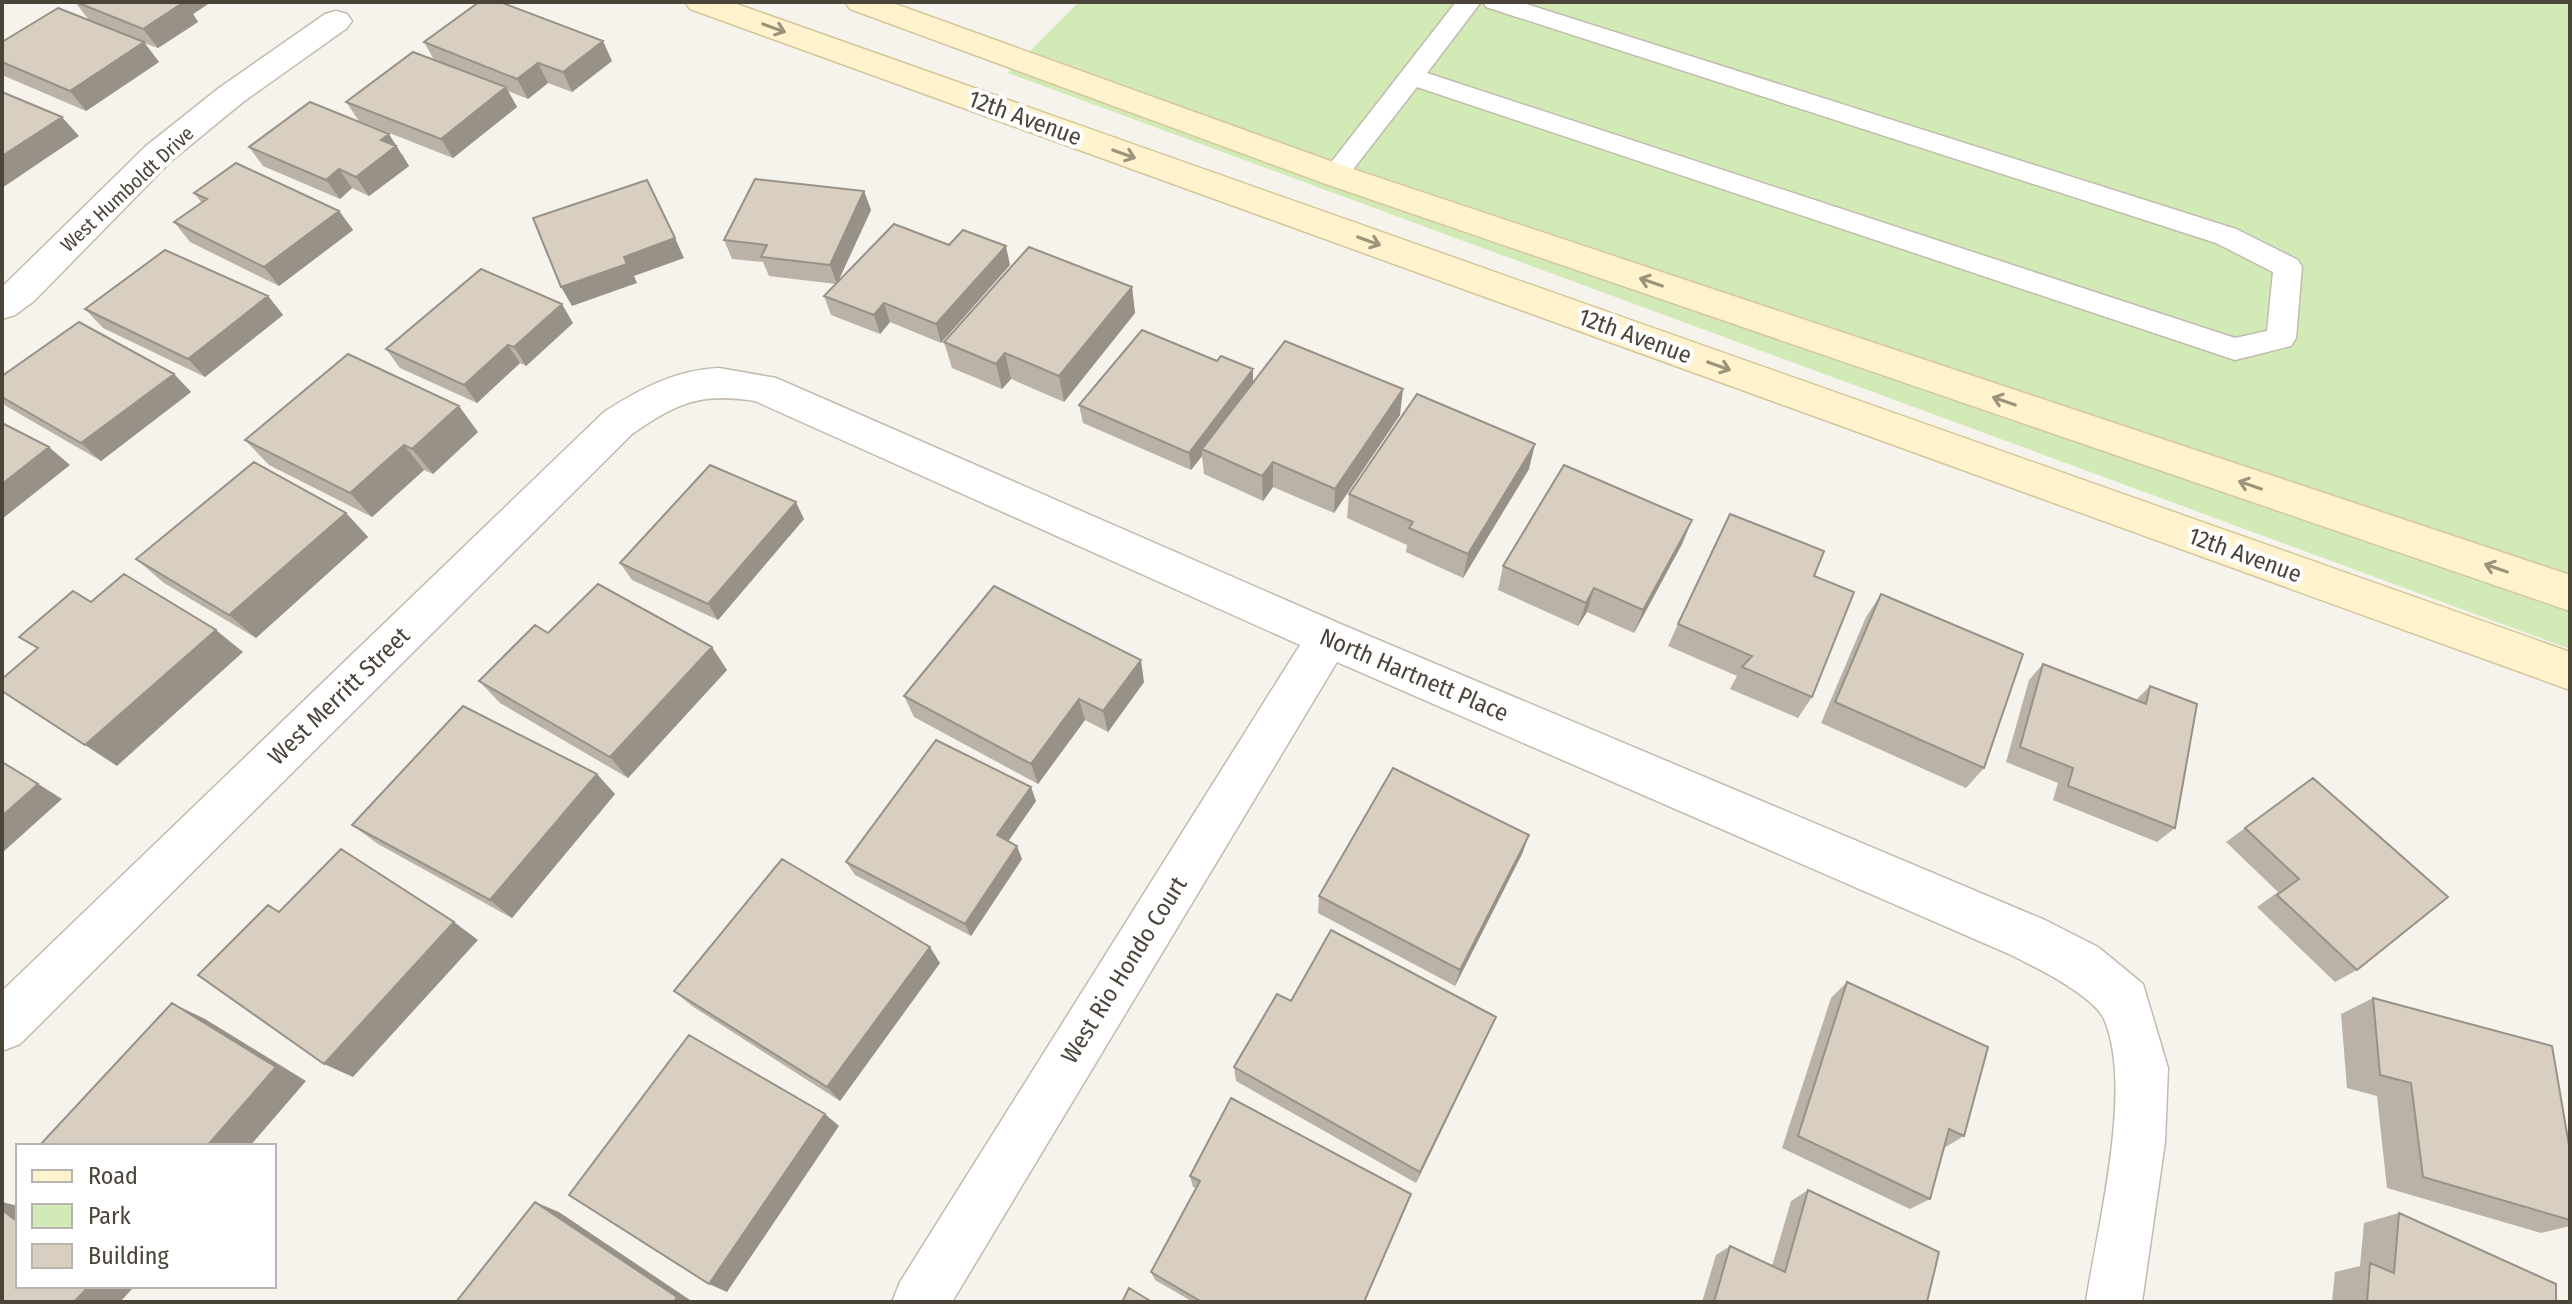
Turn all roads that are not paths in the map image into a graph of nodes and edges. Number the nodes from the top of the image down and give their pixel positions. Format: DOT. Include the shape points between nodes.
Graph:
graph roads {
  1 [pos="701,2"];
  2 [pos="861,2"];
  3 [pos="1469,2"];
  4 [pos="1495,2"];
  5 [pos="336,21"];
  6 [pos="1411,76"];
  7 [pos="1335,175"];
  8 [pos="2,306"];
  9 [pos="690,383"];
  10 [pos="2570,593"];
  11 [pos="1328,638"];
  12 [pos="2570,671"];
  13 [pos="2,1026"];
  14 [pos="920,1302"];
  15 [pos="2114,1302"];
  1 -- 12 [label="main road, 12th Avenue, one-way"];
  2 -- 7 [label="main road"];
  3 -- 6 [label="lane"];
  4 -- 6 [label="lane" via="2226,236 2288,267 2281,338 2235,349"];
  5 -- 8 [label="street, West Humboldt Drive" via="158,154"];
  6 -- 7 [label="lane"];
  10 -- 7 [label="main road, one-way"];
  9 -- 11 [label="street, North Hartnett Place" via="726,381 762,388"];
  9 -- 13 [label="street, West Merritt Street" via="618,423"];
  11 -- 14 [label="street, West Rio Hondo Court"];
  11 -- 15 [label="street, North Hartnett Place" via="2027,937 2080,964 2125,1002 2142,1068 2138,1142"];
}
